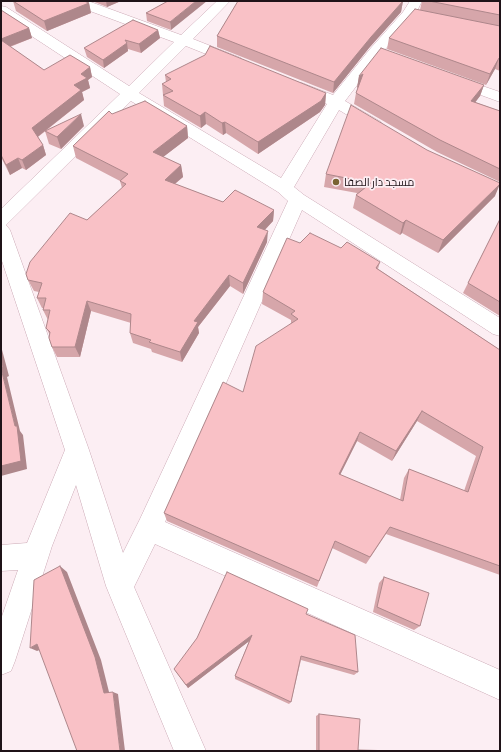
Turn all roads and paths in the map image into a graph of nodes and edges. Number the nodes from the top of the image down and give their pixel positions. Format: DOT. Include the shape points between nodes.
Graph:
graph roads {
  1 [pos="76,1"];
  2 [pos="224,1"];
  3 [pos="412,9"];
  4 [pos="1,10"];
  5 [pos="185,41"];
  6 [pos="375,52"];
  7 [pos="390,57"];
  8 [pos="250,67"];
  9 [pos="441,76"];
  10 [pos="286,82"];
  11 [pos="131,94"];
  12 [pos="500,97"];
  13 [pos="336,102"];
  14 [pos="390,133"];
  15 [pos="291,194"];
  16 [pos="1,231"];
  17 [pos="500,328"];
  18 [pos="77,450"];
  19 [pos="149,528"];
  20 [pos="36,555"];
  21 [pos="1,558"];
  22 [pos="120,586"];
  23 [pos="1,661"];
  24 [pos="500,685"];
  25 [pos="190,751"];
  1 -- 5 [label="street"];
  2 -- 5 [label="street"];
  3 -- 6 [label="street"];
  4 -- 11 [label="street"];
  5 -- 8 [label="street"];
  5 -- 11 [label="street"];
  6 -- 7 [label="street"];
  6 -- 13 [label="street"];
  9 -- 12 [label="street"];
  10 -- 13 [label="street"];
  11 -- 15 [label="street"];
  11 -- 16 [label="street"];
  13 -- 14 [label="street"];
  13 -- 15 [label="street"];
  15 -- 17 [label="street"];
  15 -- 19 [label="street"];
  16 -- 18 [label="street"];
  18 -- 20 [label="street"];
  18 -- 22 [label="street"];
  19 -- 22 [label="street"];
  19 -- 24 [label="street"];
  20 -- 21 [label="street"];
  20 -- 23 [label="street"];
  22 -- 25 [label="street"];
}
